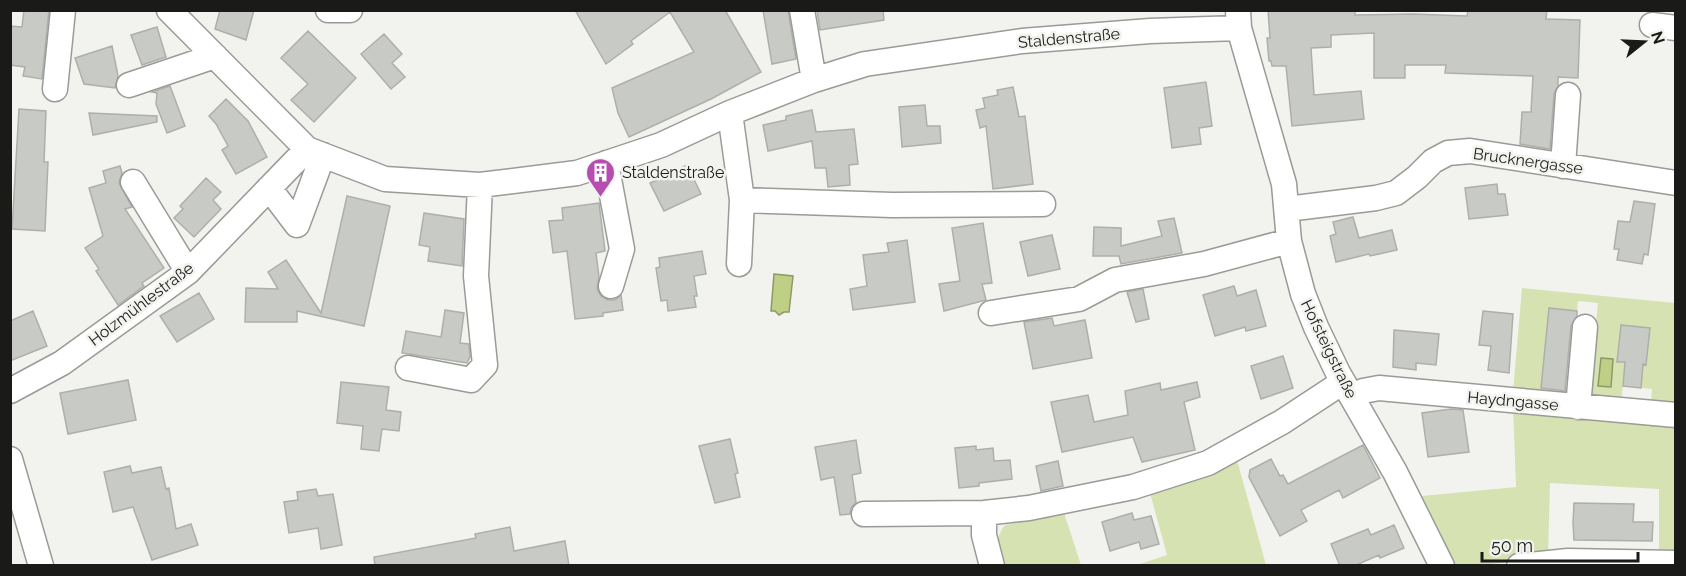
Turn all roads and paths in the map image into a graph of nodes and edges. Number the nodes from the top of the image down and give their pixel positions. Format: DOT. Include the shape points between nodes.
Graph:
graph roads {
  1 [pos="63,10"];
  2 [pos="169,10"];
  3 [pos="328,10"];
  4 [pos="350,10"];
  5 [pos="802,10"];
  6 [pos="1239,19"];
  7 [pos="1652,25"];
  8 [pos="1676,28"];
  9 [pos="215,57"];
  10 [pos="814,80"];
  11 [pos="129,85"];
  12 [pos="55,89"];
  13 [pos="1568,95"];
  14 [pos="730,113"];
  15 [pos="315,152"];
  16 [pos="606,164"];
  17 [pos="1563,166"];
  18 [pos="133,182"];
  19 [pos="1676,183"];
  20 [pos="480,185"];
  21 [pos="269,189"];
  22 [pos="742,200"];
  23 [pos="1043,204"];
  24 [pos="1287,209"];
  25 [pos="1289,241"];
  26 [pos="739,264"];
  27 [pos="188,272"];
  28 [pos="611,286"];
  29 [pos="991,313"];
  30 [pos="1585,327"];
  31 [pos="408,368"];
  32 [pos="1348,390"];
  33 [pos="10,391"];
  34 [pos="1578,407"];
  35 [pos="1676,416"];
  36 [pos="10,459"];
  37 [pos="14,488"];
  38 [pos="984,513"];
  39 [pos="864,514"];
  40 [pos="1676,563"];
  41 [pos="41,566"];
  42 [pos="992,566"];
  43 [pos="1442,566"];
  44 [pos="1519,566"];
  1 -- 12 [label="street"];
  2 -- 9 [label="street, Staldenstraße"];
  3 -- 4 [label="street"];
  5 -- 10 [label="street"];
  6 -- 10 [label="street, Staldenstraße" via="1150,32 1022,41 866,64"];
  6 -- 24 [label="street, Hofsteigstraße" via="1284,184"];
  7 -- 8 [label="street"];
  9 -- 11 [label="street"];
  9 -- 15 [label="street, Staldenstraße"];
  10 -- 14 [label="street, Staldenstraße"];
  13 -- 17 [label="street"];
  14 -- 16 [label="street, Staldenstraße"];
  14 -- 22 [label="street"];
  15 -- 20 [label="street, Staldenstraße" via="386,179"];
  15 -- 21 [label="street, Holzmühlestraße"];
  15 -- 21 [label="street" via="297,225"];
  16 -- 20 [label="street, Staldenstraße" via="577,173"];
  16 -- 28 [label="street" via="622,249"];
  17 -- 19 [label="street, Brucknergasse"];
  17 -- 24 [label="street, Brucknergasse" via="1470,152 1448,153 1432,161 1396,193"];
  18 -- 27 [label="street"];
  20 -- 31 [label="street" via="476,276 485,365 471,380"];
  21 -- 27 [label="street, Holzmühlestraße"];
  22 -- 23 [label="street" via="892,205"];
  22 -- 26 [label="street"];
  24 -- 25 [label="street, Hofsteigstraße"];
  25 -- 29 [label="street" via="1204,264 1115,280 1078,300"];
  25 -- 32 [label="street, Hofsteigstraße" via="1316,327"];
  27 -- 33 [label="street, Holzmühlestraße" via="62,363"];
  30 -- 34 [label="street"];
  32 -- 34 [label="street, Haydngasse" via="1379,388"];
  32 -- 38 [label="street, Haydngasse" via="1208,463 1104,494"];
  32 -- 43 [label="street, Hofsteigstraße"];
  34 -- 35 [label="street, Haydngasse"];
  36 -- 37 [label="street"];
  37 -- 41 [label="street"];
  38 -- 39 [label="street, Haydngasse"];
  38 -- 42 [label="street" via="984,535"];
  40 -- 44 [label="street" via="1568,561"];
}
